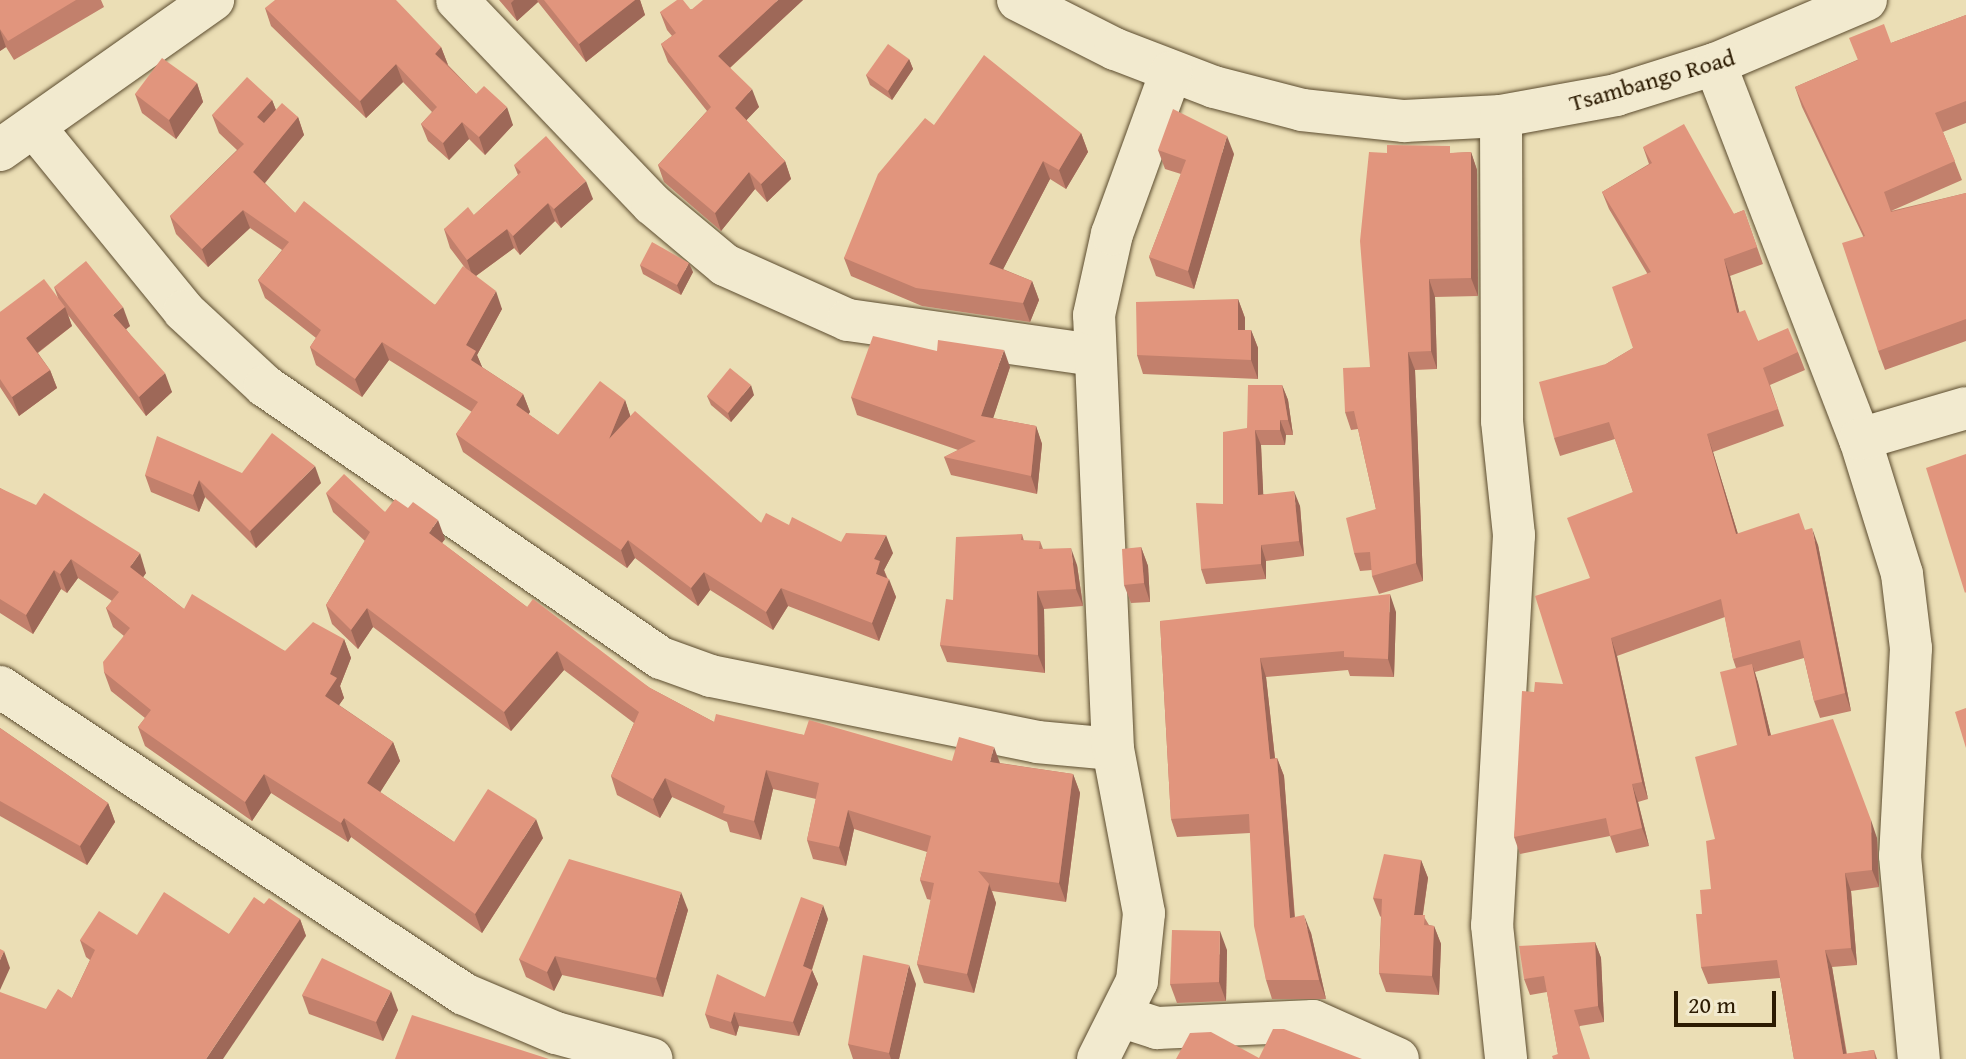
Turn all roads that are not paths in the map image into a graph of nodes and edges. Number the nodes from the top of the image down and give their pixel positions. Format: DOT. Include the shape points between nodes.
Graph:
graph roads {
  1 [pos="213,0"];
  2 [pos="457,0"];
  3 [pos="1018,0"];
  4 [pos="1866,0"];
  5 [pos="1715,64"];
  6 [pos="1171,72"];
  7 [pos="1501,116"];
  8 [pos="35,128"];
  9 [pos="0,150"];
  10 [pos="1093,355"];
  11 [pos="1966,408"];
  12 [pos="1860,439"];
  13 [pos="0,687"];
  14 [pos="1113,749"];
  15 [pos="1123,1017"];
  16 [pos="652,1059"];
  17 [pos="1098,1059"];
  18 [pos="1398,1059"];
  19 [pos="1506,1059"];
  20 [pos="1919,1059"];
  1 -- 8 [label="street"];
  2 -- 10 [label="street" via="652,204 725,265 848,320"];
  3 -- 6 [label="street, Tsambango Road"];
  4 -- 5 [label="street, Tsambango Road"];
  5 -- 7 [label="street, Tsambango Road" via="1616,95"];
  5 -- 12 [label="street"];
  6 -- 7 [label="street, Tsambango Road" via="1258,101 1353,118"];
  6 -- 10 [label="street" via="1112,234"];
  7 -- 19 [label="street" via="1502,421 1514,535 1492,925"];
  8 -- 9 [label="street"];
  8 -- 14 [label="street" via="184,311 265,386 661,658 727,679 1037,742"];
  10 -- 14 [label="street"];
  11 -- 12 [label="street"];
  12 -- 20 [label="street" via="1902,574 1911,648 1899,804"];
  13 -- 16 [label="street" via="464,994 556,1033"];
  14 -- 15 [label="street" via="1144,913 1137,981"];
  15 -- 17 [label="street"];
  15 -- 18 [label="street" via="1157,1028 1313,1021"];
}
